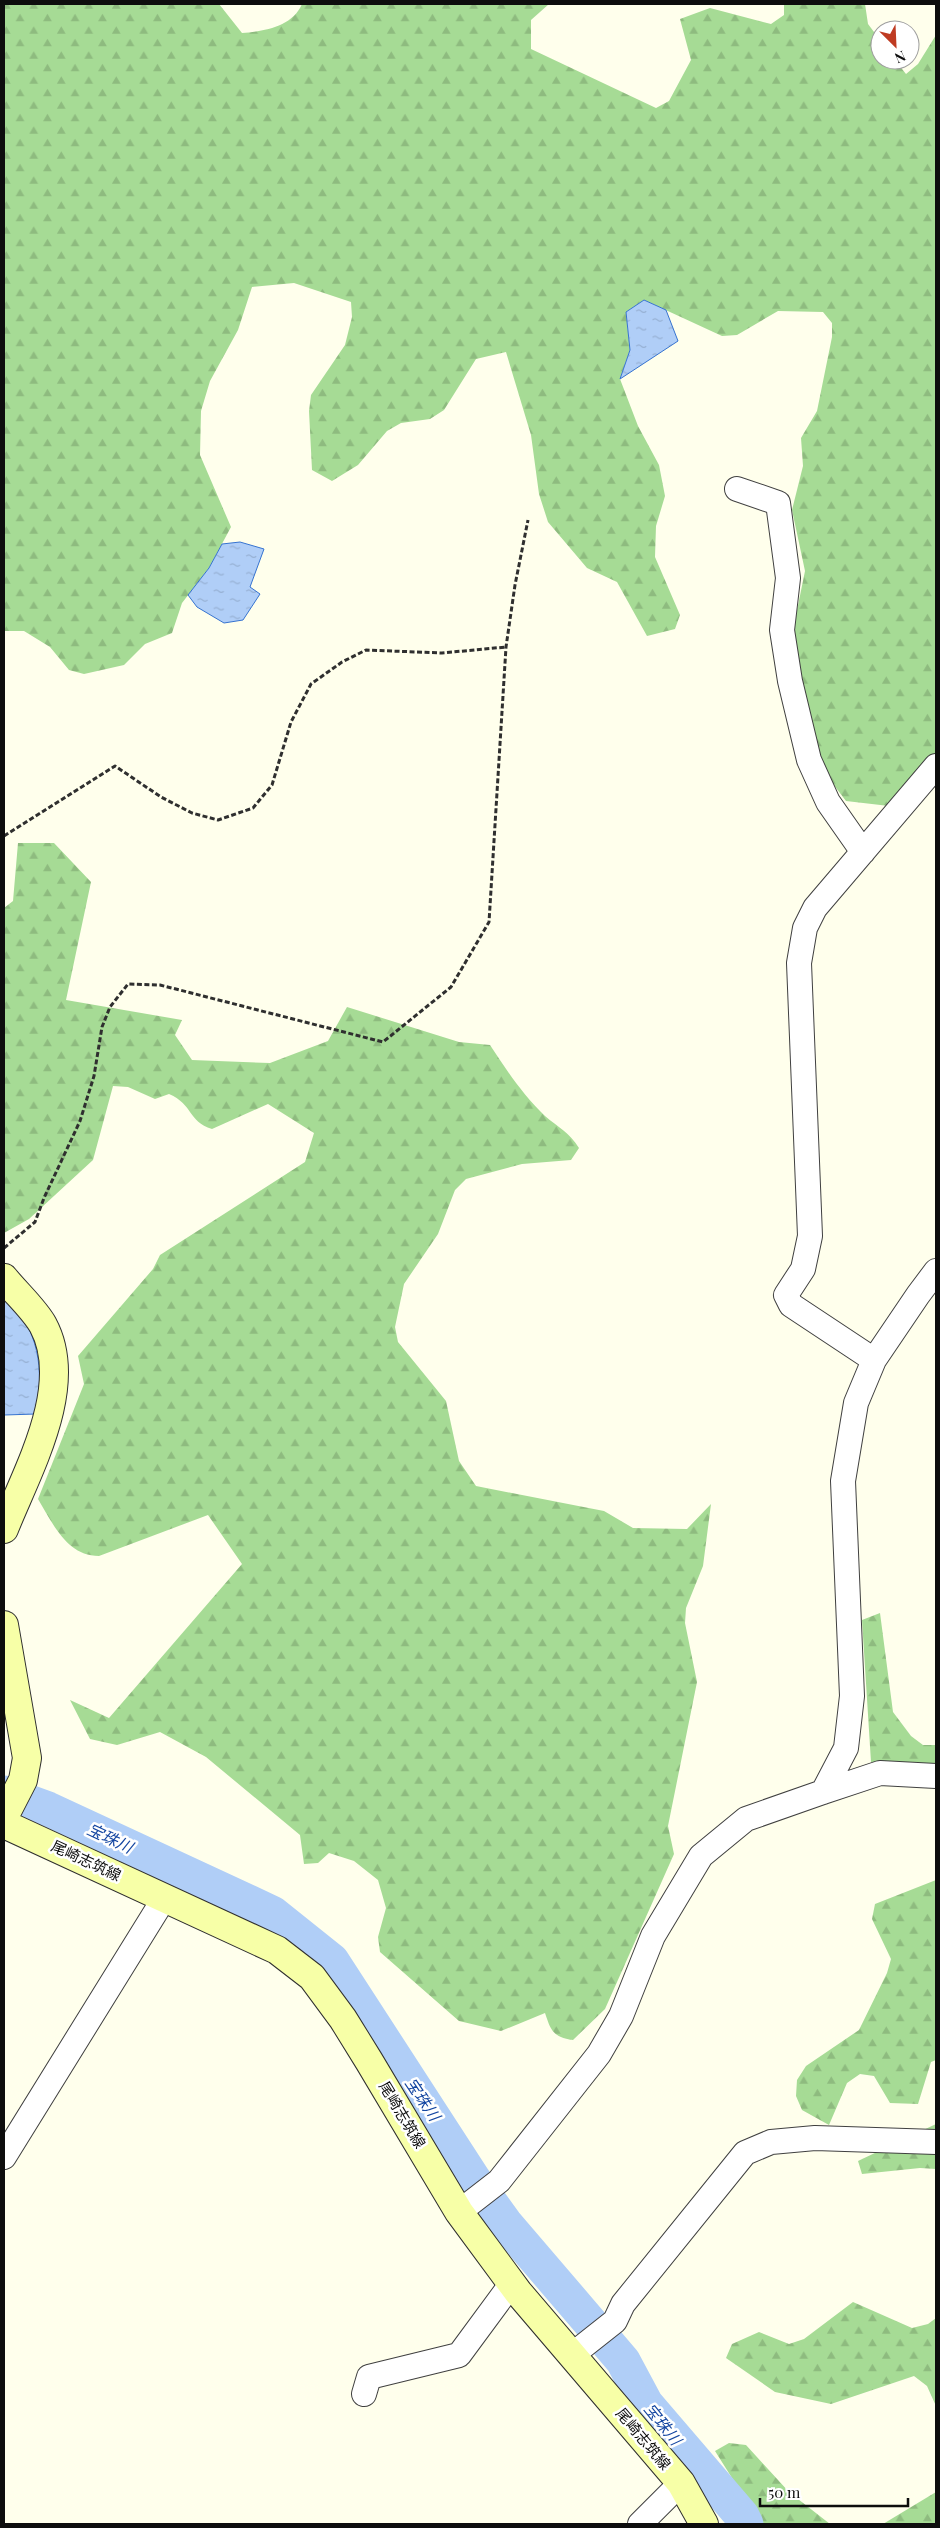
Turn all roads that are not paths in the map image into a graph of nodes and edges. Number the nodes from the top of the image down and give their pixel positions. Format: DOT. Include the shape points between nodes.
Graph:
graph roads {
  1 [pos="737,490"];
  2 [pos="936,766"];
  3 [pos="863,852"];
  4 [pos="936,1272"];
  5 [pos="4,1278"];
  6 [pos="874,1360"];
  7 [pos="4,1529"];
  8 [pos="4,1626"];
  9 [pos="936,1776"];
  10 [pos="823,1792"];
  11 [pos="5,1818"];
  12 [pos="165,1897"];
  13 [pos="936,2142"];
  14 [pos="4,2157"];
  15 [pos="465,2208"];
  16 [pos="512,2283"];
  17 [pos="580,2348"];
  18 [pos="364,2394"];
  19 [pos="681,2484"];
  20 [pos="640,2524"];
  21 [pos="704,2524"];
  1 -- 3 [label="street" via="778,503 788,578 782,630 796,708 809,760 828,802"];
  2 -- 3 [label="street"];
  3 -- 6 [label="street" via="815,908 806,928 799,962 810,1236 802,1269 786,1295 792,1305"];
  4 -- 6 [label="street"];
  5 -- 7 [label="main road" via="43,1325 55,1364 48,1419"];
  6 -- 10 [label="street" via="856,1403 844,1481 852,1696 846,1748"];
  8 -- 11 [label="main road" via="26,1758 23,1780"];
  9 -- 10 [label="street" via="880,1774"];
  10 -- 15 [label="street" via="746,1819 701,1856 653,1936 621,2016 599,2054 499,2181"];
  11 -- 12 [label="main road, 尾崎志筑線"];
  12 -- 14 [label="street"];
  12 -- 15 [label="main road, 尾崎志筑線" via="277,1950 312,1977 343,2019"];
  13 -- 17 [label="street" via="815,2138 771,2142 745,2153 622,2304 616,2321"];
  15 -- 16 [label="main road, 尾崎志筑線"];
  16 -- 17 [label="main road, 尾崎志筑線"];
  16 -- 18 [label="street" via="459,2355 369,2377"];
  17 -- 19 [label="main road, 尾崎志筑線"];
  19 -- 20 [label="street"];
  19 -- 21 [label="main road, 尾崎志筑線"];
}
